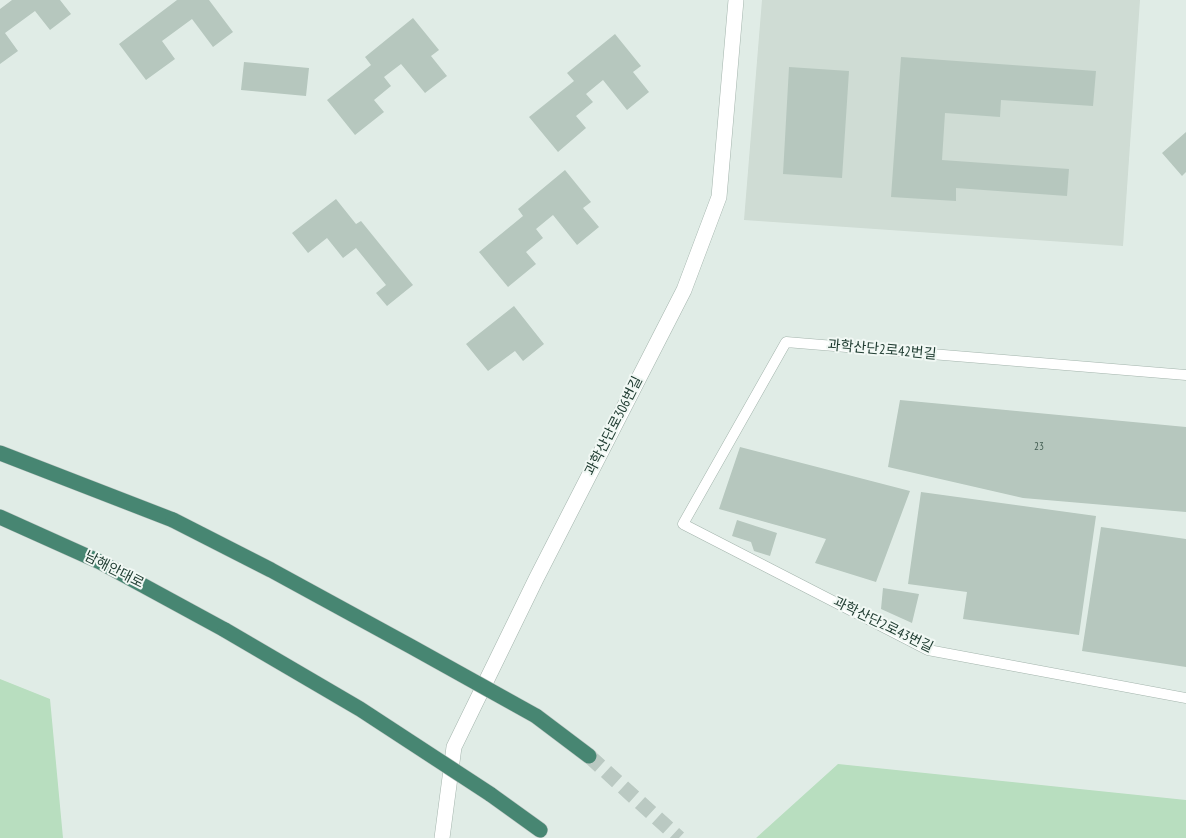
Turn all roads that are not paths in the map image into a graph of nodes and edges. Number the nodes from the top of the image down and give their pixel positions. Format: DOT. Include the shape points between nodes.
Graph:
graph roads {
  1 [pos="736,0"];
  2 [pos="1186,375"];
  3 [pos="0,453"];
  4 [pos="0,517"];
  5 [pos="683,524"];
  6 [pos="1186,698"];
  7 [pos="589,756"];
  8 [pos="540,830"];
  9 [pos="442,838"];
  1 -- 9 [label="street, 과학산단로306번길" via="720,197 684,290 536,579 454,748"];
  2 -- 5 [label="lane, 과학산단2로42번길" via="786,342"];
  3 -- 7 [label="highway, bridge" via="172,520 271,570 536,716"];
  4 -- 8 [label="highway, 남해안대로, bridge" via="100,562 225,630 360,709"];
  5 -- 6 [label="lane, 과학산단2로43번길" via="928,650"];
}
